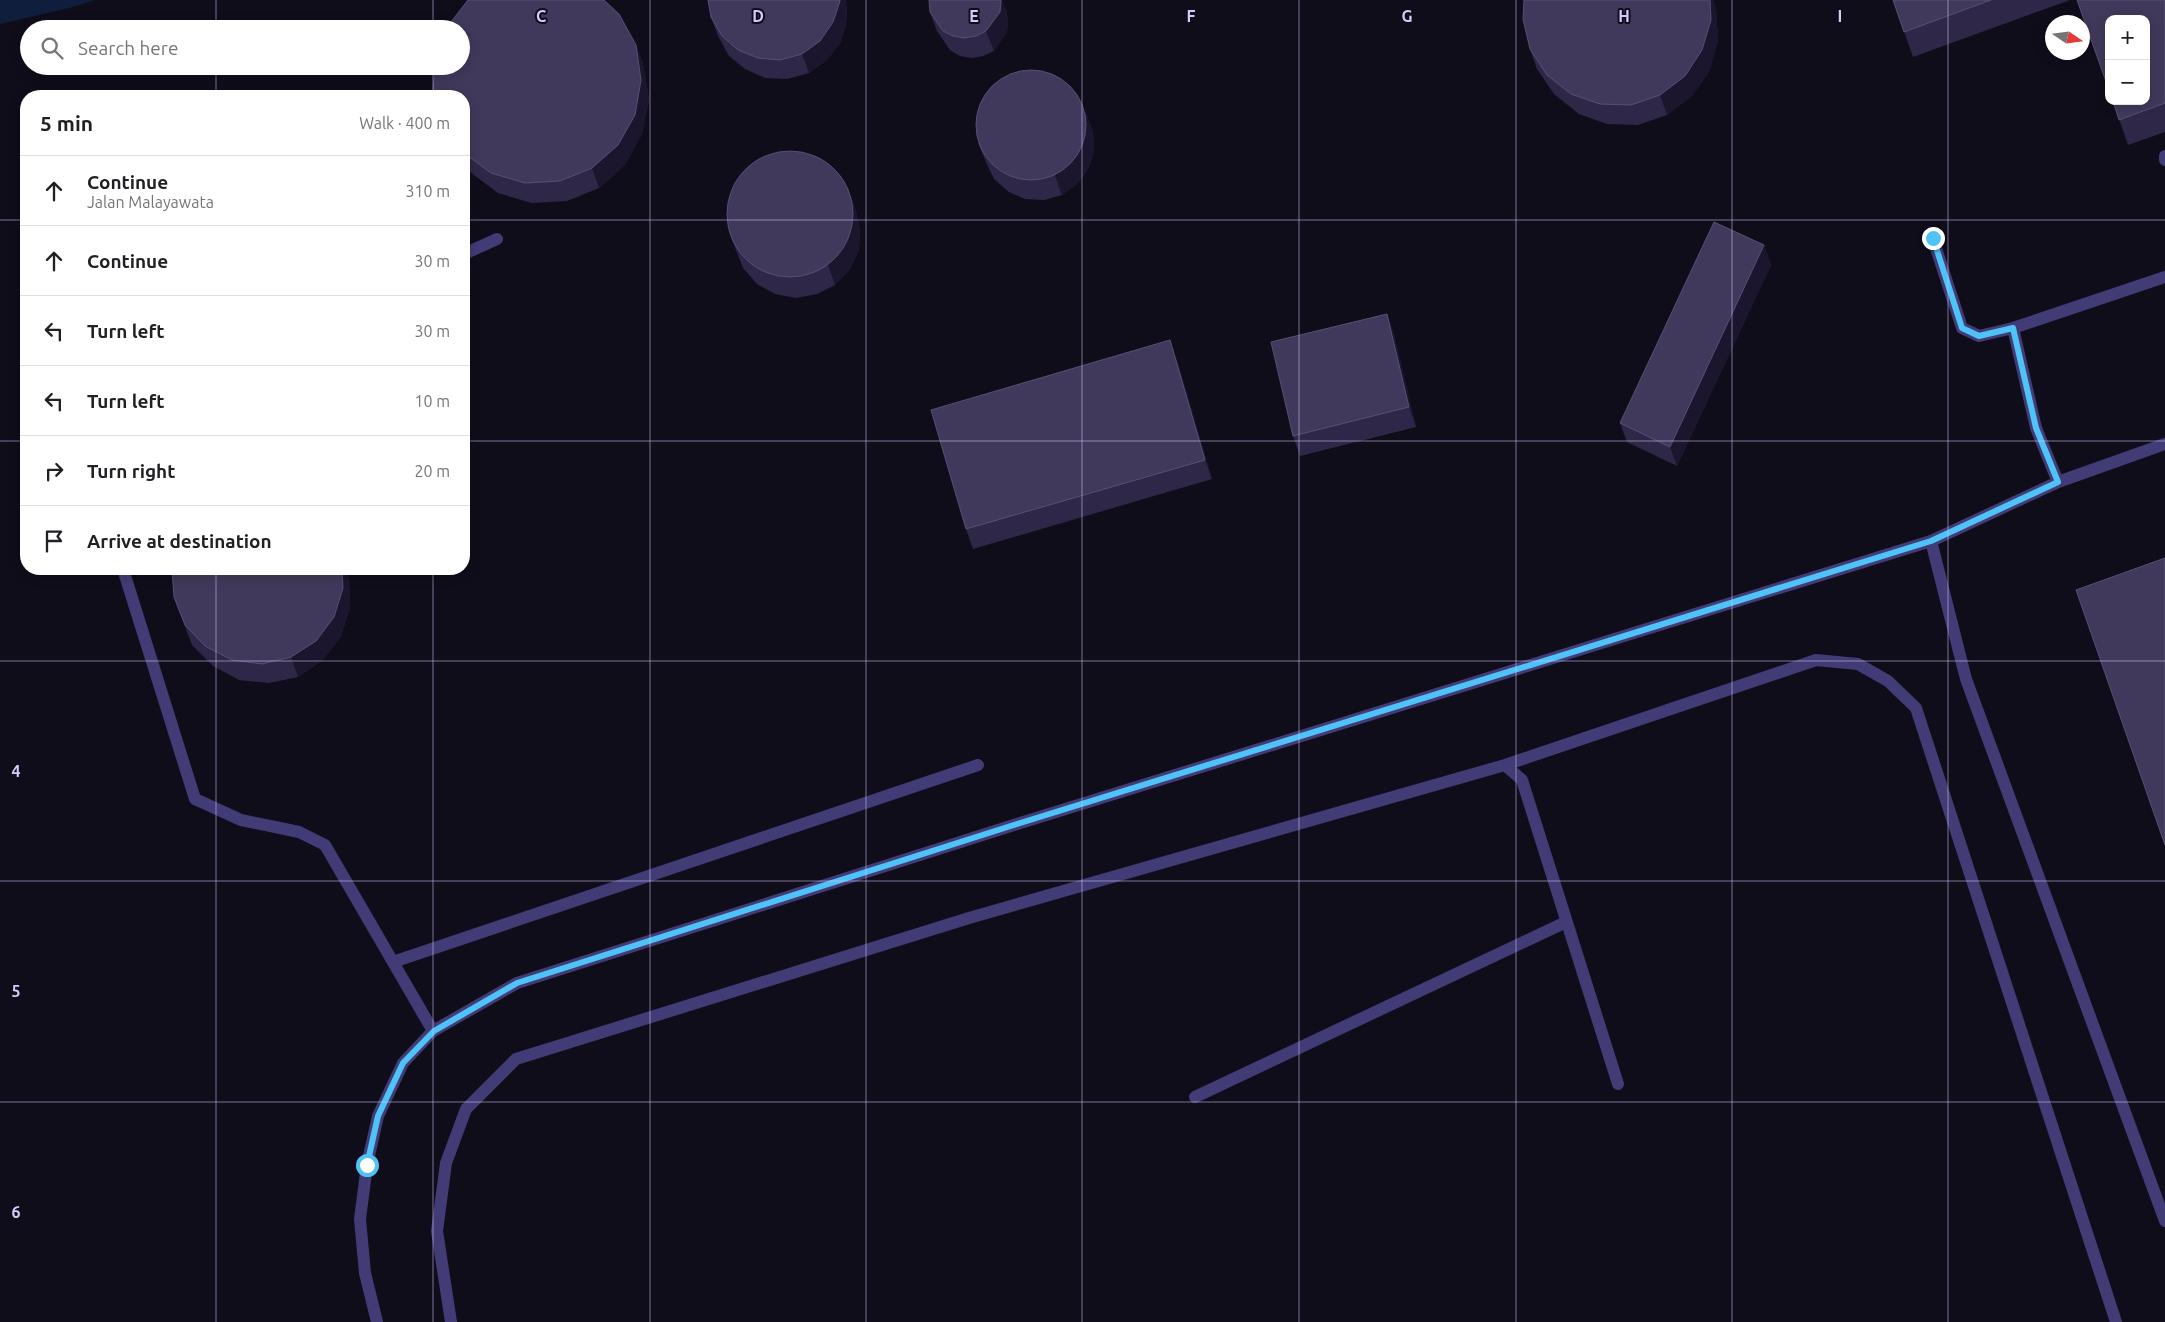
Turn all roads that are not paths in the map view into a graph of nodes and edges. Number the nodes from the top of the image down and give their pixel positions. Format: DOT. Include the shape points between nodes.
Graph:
graph roads {
  1 [pos="2165,156"];
  2 [pos="2165,160"];
  3 [pos="1933,238"];
  4 [pos="497,239"];
  5 [pos="470,251"];
  6 [pos="2165,278"];
  7 [pos="2013,328"];
  8 [pos="2165,444"];
  9 [pos="2058,482"];
  10 [pos="1931,541"];
  11 [pos="125,575"];
  12 [pos="978,765"];
  13 [pos="1505,765"];
  14 [pos="1566,922"];
  15 [pos="393,962"];
  16 [pos="434,1031"];
  17 [pos="1618,1084"];
  18 [pos="1194,1097"];
  19 [pos="2165,1221"];
  20 [pos="376,1322"];
  21 [pos="451,1322"];
  22 [pos="2116,1322"];
  1 -- 2 [label="street"];
  3 -- 7 [label="street" via="1962,328 1979,336"];
  4 -- 5 [label="street"];
  6 -- 7 [label="street"];
  7 -- 9 [label="street" via="2036,428"];
  8 -- 9 [label="street"];
  9 -- 10 [label="street"];
  10 -- 16 [label="street" via="1017,824 517,983"];
  10 -- 19 [label="street" via="1966,679"];
  11 -- 15 [label="street" via="195,800 241,820 299,832 325,845"];
  12 -- 15 [label="street"];
  13 -- 14 [label="street" via="1522,780"];
  13 -- 21 [label="street" via="969,918 516,1059 466,1109 446,1163 437,1231"];
  13 -- 22 [label="street" via="1816,660 1858,664 1888,681 1916,708"];
  14 -- 17 [label="street"];
  14 -- 18 [label="street"];
  15 -- 16 [label="street"];
  16 -- 20 [label="street" via="403,1063 378,1116 367,1165 360,1219 365,1273"];
}
